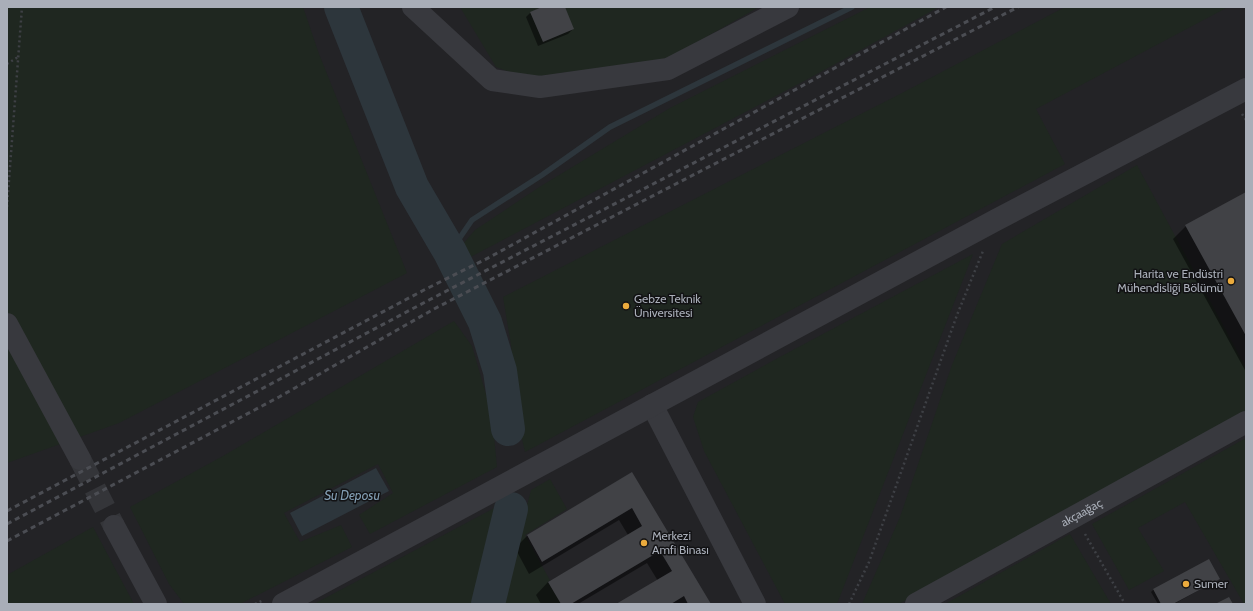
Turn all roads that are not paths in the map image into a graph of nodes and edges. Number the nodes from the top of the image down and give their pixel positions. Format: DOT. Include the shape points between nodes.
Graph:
graph roads {
  1 [pos="413,7"];
  2 [pos="782,8"];
  3 [pos="1246,88"];
  4 [pos="7,324"];
  5 [pos="652,406"];
  6 [pos="1246,422"];
  7 [pos="80,459"];
  8 [pos="114,526"];
  9 [pos="156,604"];
  10 [pos="283,604"];
  11 [pos="755,604"];
  12 [pos="916,604"];
  1 -- 2 [label="street" via="492,80 540,87 668,69"];
  3 -- 5 [label="street"];
  4 -- 7 [label="street"];
  5 -- 10 [label="street"];
  5 -- 11 [label="street"];
  6 -- 12 [label="street, akçaağaç"];
  8 -- 9 [label="street"];
}
